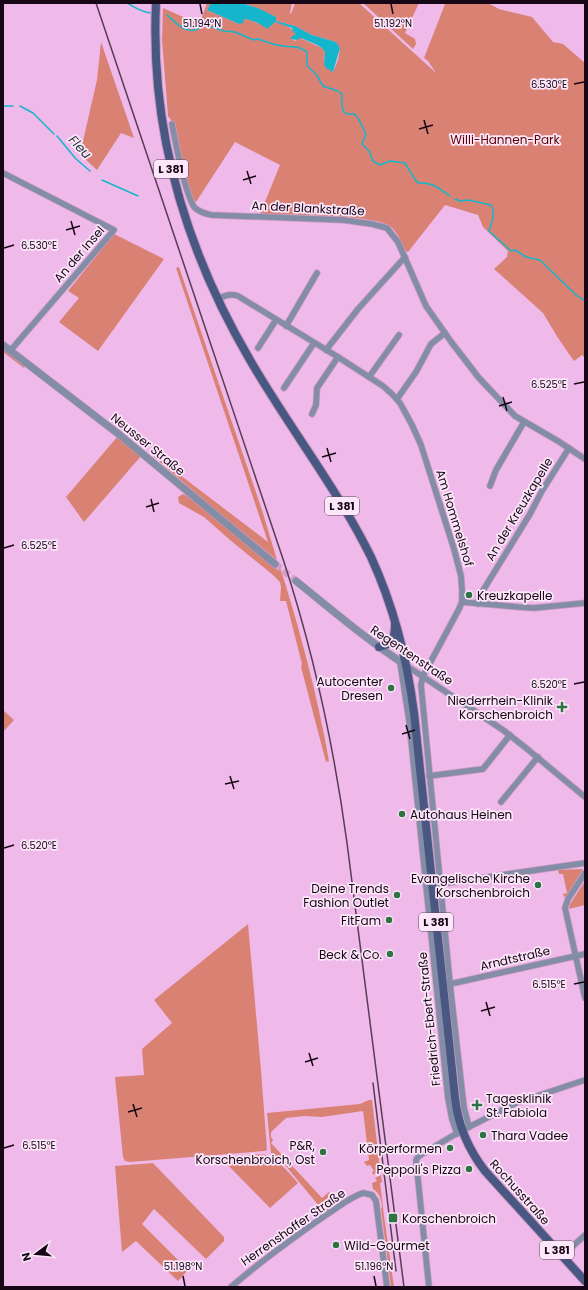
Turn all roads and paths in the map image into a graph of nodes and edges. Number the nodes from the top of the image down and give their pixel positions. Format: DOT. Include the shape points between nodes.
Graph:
graph roads {
  1 [pos="156,9"];
  2 [pos="172,124"];
  3 [pos="3,172"];
  4 [pos="405,257"];
  5 [pos="317,273"];
  6 [pos="217,299"];
  7 [pos="276,320"];
  8 [pos="286,326"];
  9 [pos="444,333"];
  10 [pos="399,335"];
  11 [pos="314,343"];
  12 [pos="3,345"];
  13 [pos="258,348"];
  14 [pos="326,350"];
  15 [pos="10,351"];
  16 [pos="338,357"];
  17 [pos="369,377"];
  18 [pos="284,388"];
  19 [pos="397,399"];
  20 [pos="312,414"];
  21 [pos="524,422"];
  22 [pos="569,448"];
  23 [pos="585,459"];
  24 [pos="490,486"];
  25 [pos="275,564"];
  26 [pos="296,581"];
  27 [pos="462,602"];
  28 [pos="585,603"];
  29 [pos="478,604"];
  30 [pos="394,618"];
  31 [pos="379,647"];
  32 [pos="404,664"];
  33 [pos="423,676"];
  34 [pos="510,736"];
  35 [pos="538,757"];
  36 [pos="429,776"];
  37 [pos="585,797"];
  38 [pos="501,802"];
  39 [pos="585,864"];
  40 [pos="585,873"];
  41 [pos="440,884"];
  42 [pos="585,954"];
  43 [pos="576,956"];
  44 [pos="450,984"];
  45 [pos="585,998"];
  46 [pos="585,1080"];
  47 [pos="463,1130"];
  48 [pos="585,1235"];
  49 [pos="562,1256"];
  50 [pos="585,1281"];
  51 [pos="231,1287"];
  52 [pos="387,1287"];
  53 [pos="429,1287"];
  1 -- 6 [label="main road, L 381" via="157,82 167,155 188,228"];
  2 -- 4 [label="street, An der Blankstraße" via="188,193 200,211 212,214 338,219 378,225 392,233"];
  3 -- 15 [label="street, An der Insel" via="114,230"];
  4 -- 9 [label="street, An der Blankstraße" via="425,303"];
  4 -- 14 [label="street" via="358,309"];
  5 -- 8 [label="street"];
  6 -- 7 [label="street, Am Hommelshof" via="228,294 234,295"];
  6 -- 30 [label="main road, L 381" via="255,369 353,525 375,567"];
  7 -- 8 [label="street, Am Hommelshof"];
  7 -- 13 [label="street"];
  8 -- 11 [label="street, Am Hommelshof"];
  9 -- 19 [label="street" via="431,344"];
  9 -- 21 [label="street, An der Blankstraße" via="486,385"];
  10 -- 17 [label="street"];
  11 -- 14 [label="street, Am Hommelshof"];
  11 -- 18 [label="street"];
  12 -- 15 [label="street, Neusser Straße"];
  14 -- 16 [label="street, Am Hommelshof"];
  15 -- 25 [label="street, Neusser Straße" via="127,440"];
  16 -- 17 [label="street, Am Hommelshof"];
  16 -- 20 [label="street" via="317,388 316,405"];
  17 -- 19 [label="street, Am Hommelshof"];
  19 -- 27 [label="street, Am Hommelshof" via="419,439 460,570"];
  21 -- 22 [label="street, An der Blankstraße"];
  21 -- 24 [label="street" via="496,470"];
  22 -- 23 [label="street, An der Blankstraße"];
  22 -- 29 [label="street, An der Kreuzkapelle" via="479,597"];
  26 -- 31 [label="street, Regentenstraße"];
  27 -- 29 [label="street"];
  27 -- 33 [label="street, Am Hommelshof"];
  28 -- 29 [label="street" via="538,608"];
  30 -- 31 [label="main road" via="393,639 389,644"];
  30 -- 32 [label="main road, L 381"];
  31 -- 32 [label="street, Regentenstraße"];
  32 -- 33 [label="street, Regentenstraße"];
  32 -- 47 [label="main road, L 381" via="414,713 455,1098"];
  33 -- 34 [label="street, Regentenstraße"];
  33 -- 36 [label="street, Friedrich-Ebert-Straße" via="421,685"];
  34 -- 35 [label="street, Regentenstraße"];
  34 -- 36 [label="street" via="484,770"];
  35 -- 37 [label="street, Regentenstraße"];
  35 -- 38 [label="street"];
  36 -- 41 [label="street, Friedrich-Ebert-Straße"];
  39 -- 41 [label="street"];
  40 -- 43 [label="street" via="566,905"];
  41 -- 44 [label="street, Friedrich-Ebert-Straße"];
  42 -- 43 [label="street, Arndtstraße"];
  43 -- 44 [label="street, Arndtstraße"];
  43 -- 45 [label="street"];
  44 -- 47 [label="street, Friedrich-Ebert-Straße" via="464,1108"];
  46 -- 47 [label="street" via="516,1103"];
  47 -- 49 [label="main road, Rochusstraße / L 381" via="473,1154 485,1171"];
  47 -- 53 [label="street" via="416,1159"];
  48 -- 49 [label="street"];
  49 -- 50 [label="main road, Rochusstraße / L 381"];
  51 -- 52 [label="street, Herrenshoffer Straße" via="275,1250 360,1193 367,1193 377,1203"];
}
